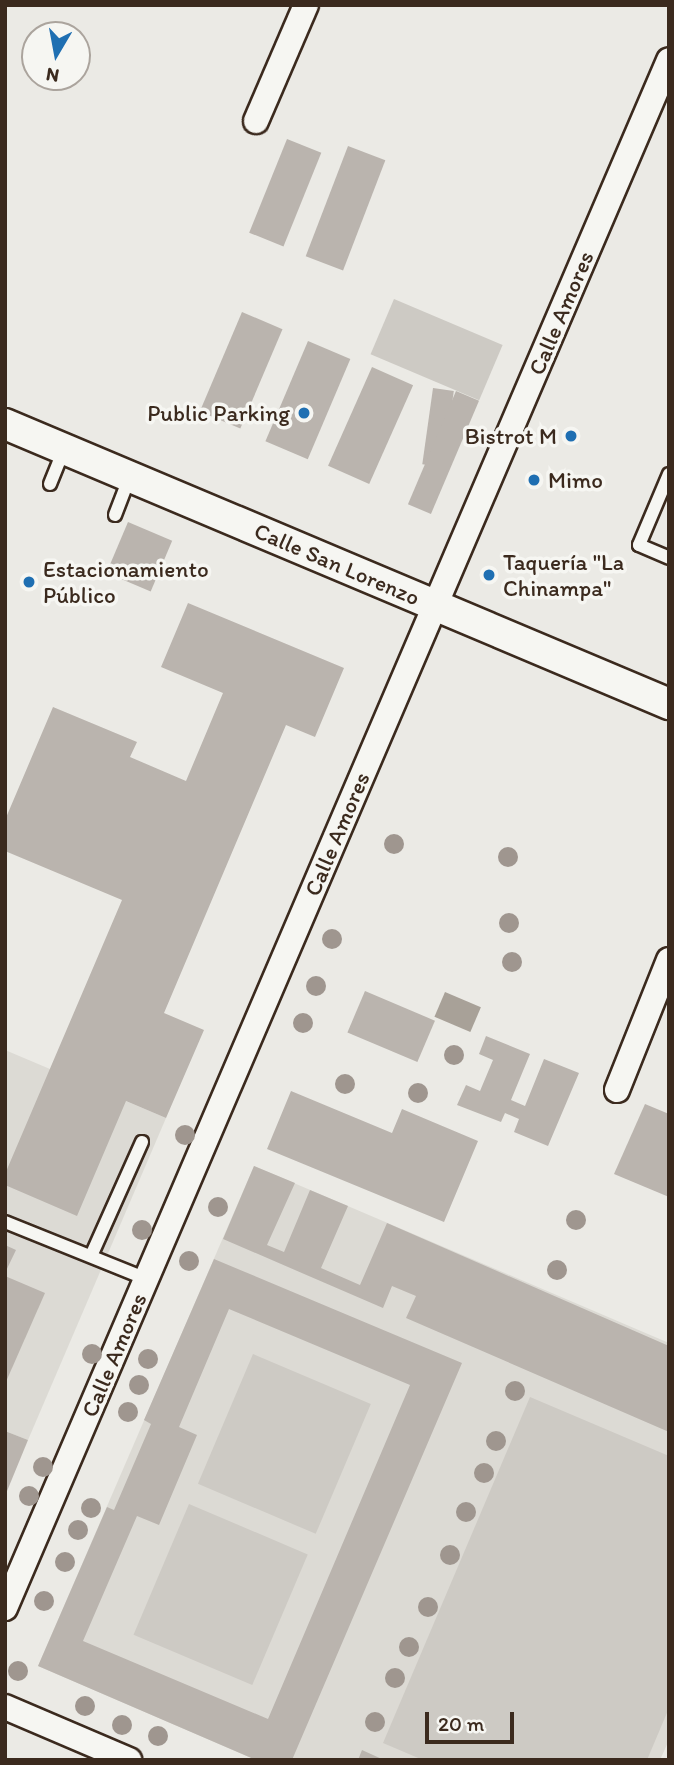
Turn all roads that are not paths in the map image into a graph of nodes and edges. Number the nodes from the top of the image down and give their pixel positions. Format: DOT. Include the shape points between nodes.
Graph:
graph roads {
  1 [pos="306,5"];
  2 [pos="669,60"];
  3 [pos="256,121"];
  4 [pos="5,424"];
  5 [pos="64,448"];
  6 [pos="669,474"];
  7 [pos="130,477"];
  8 [pos="50,484"];
  9 [pos="115,514"];
  10 [pos="669,558"];
  11 [pos="436,605"];
  12 [pos="669,704"];
  13 [pos="669,960"];
  14 [pos="617,1090"];
  15 [pos="142,1142"];
  16 [pos="5,1222"];
  17 [pos="91,1256"];
  18 [pos="147,1279"];
  19 [pos="5,1608"];
  20 [pos="5,1707"];
  21 [pos="129,1760"];
  1 -- 3 [label="street"];
  2 -- 11 [label="street, Calle Amores"];
  4 -- 5 [label="street, Calle San Lorenzo"];
  5 -- 7 [label="street, Calle San Lorenzo"];
  5 -- 8 [label="lane"];
  6 -- 10 [label="lane" via="639,545"];
  7 -- 9 [label="lane"];
  7 -- 11 [label="street, Calle San Lorenzo"];
  11 -- 12 [label="street, Calle San Lorenzo"];
  11 -- 18 [label="street, Calle Amores"];
  13 -- 14 [label="street"];
  15 -- 17 [label="lane"];
  16 -- 17 [label="lane"];
  17 -- 18 [label="lane"];
  18 -- 19 [label="street, Calle Amores"];
  20 -- 21 [label="street"];
}
